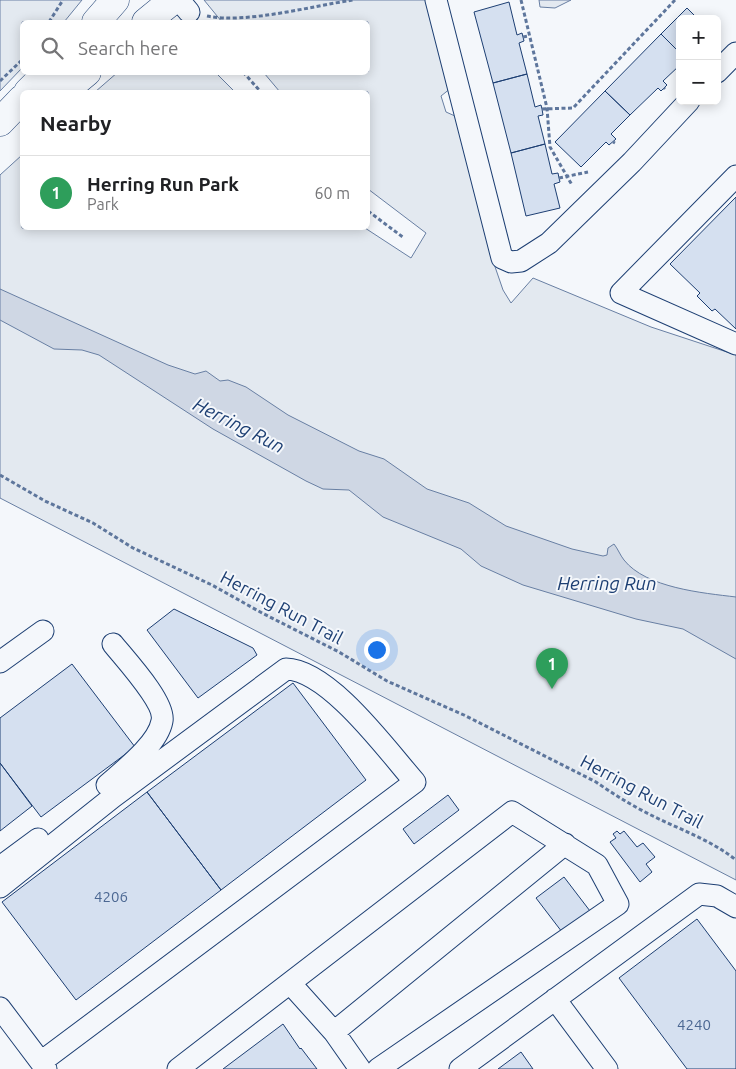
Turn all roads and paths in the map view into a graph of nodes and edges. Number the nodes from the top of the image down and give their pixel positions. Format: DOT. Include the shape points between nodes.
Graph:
graph roads {
  1 [pos="63,0"];
  2 [pos="115,0"];
  3 [pos="353,0"];
  4 [pos="436,0"];
  5 [pos="521,0"];
  6 [pos="675,0"];
  7 [pos="180,4"];
  8 [pos="50,20"];
  9 [pos="98,20"];
  10 [pos="150,20"];
  11 [pos="529,36"];
  12 [pos="523,38"];
  13 [pos="736,52"];
  14 [pos="20,62"];
  15 [pos="721,68"];
  16 [pos="45,75"];
  17 [pos="83,75"];
  18 [pos="246,75"];
  19 [pos="0,81"];
  20 [pos="30,90"];
  21 [pos="64,90"];
  22 [pos="259,90"];
  23 [pos="20,100"];
  24 [pos="685,105"];
  25 [pos="547,108"];
  26 [pos="542,109"];
  27 [pos="0,122"];
  28 [pos="20,124"];
  29 [pos="0,139"];
  30 [pos="588,172"];
  31 [pos="567,176"];
  32 [pos="736,176"];
  33 [pos="559,178"];
  34 [pos="572,184"];
  35 [pos="370,212"];
  36 [pos="404,238"];
  37 [pos="736,344"];
  38 [pos="0,475"];
  39 [pos="43,631"];
  40 [pos="113,644"];
  41 [pos="0,662"];
  42 [pos="564,844"];
  43 [pos="736,860"];
  44 [pos="0,867"];
  45 [pos="0,887"];
  46 [pos="736,907"];
  47 [pos="290,984"];
  48 [pos="555,999"];
  49 [pos="0,1008"];
  50 [pos="334,1032"];
  51 [pos="44,1065"];
  52 [pos="178,1069"];
  53 [pos="360,1069"];
  54 [pos="378,1069"];
  55 [pos="460,1069"];
  56 [pos="607,1069"];
  1 -- 8 [label="path"];
  2 -- 9 [label="main road"];
  3 -- 7 [label="path" via="216,18"];
  4 -- 24 [label="street" via="502,258 521,261 549,243"];
  5 -- 11 [label="path"];
  6 -- 25 [label="path" via="573,108"];
  7 -- 10 [label="main road"];
  11 -- 12 [label="path"];
  11 -- 25 [label="path"];
  13 -- 15 [label="street"];
  14 -- 19 [label="path"];
  16 -- 20 [label="main road"];
  17 -- 21 [label="main road"];
  18 -- 22 [label="path"];
  23 -- 27 [label="main road"];
  25 -- 26 [label="path"];
  25 -- 31 [label="path" via="550,147"];
  28 -- 29 [label="main road"];
  30 -- 31 [label="path"];
  31 -- 33 [label="path"];
  31 -- 34 [label="path"];
  32 -- 37 [label="street" via="620,293"];
  35 -- 36 [label="path"];
  38 -- 43 [label="path, Herring Run Trail" via="93,523 133,548 340,652 387,681 464,715 573,770"];
  39 -- 41 [label="street"];
  40 -- 44 [label="street" via="158,703 163,720 156,736 133,762 89,800"];
  42 -- 47 [label="street" via="512,812"];
  42 -- 50 [label="street"];
  42 -- 54 [label="street" via="598,864 618,904"];
  45 -- 51 [label="street" via="113,796 286,669 299,670 314,677 346,704 415,782"];
  46 -- 48 [label="street" via="717,896 699,894"];
  47 -- 50 [label="street"];
  47 -- 52 [label="street"];
  48 -- 55 [label="street"];
  48 -- 56 [label="street"];
  49 -- 51 [label="street"];
  50 -- 53 [label="street"];
}
